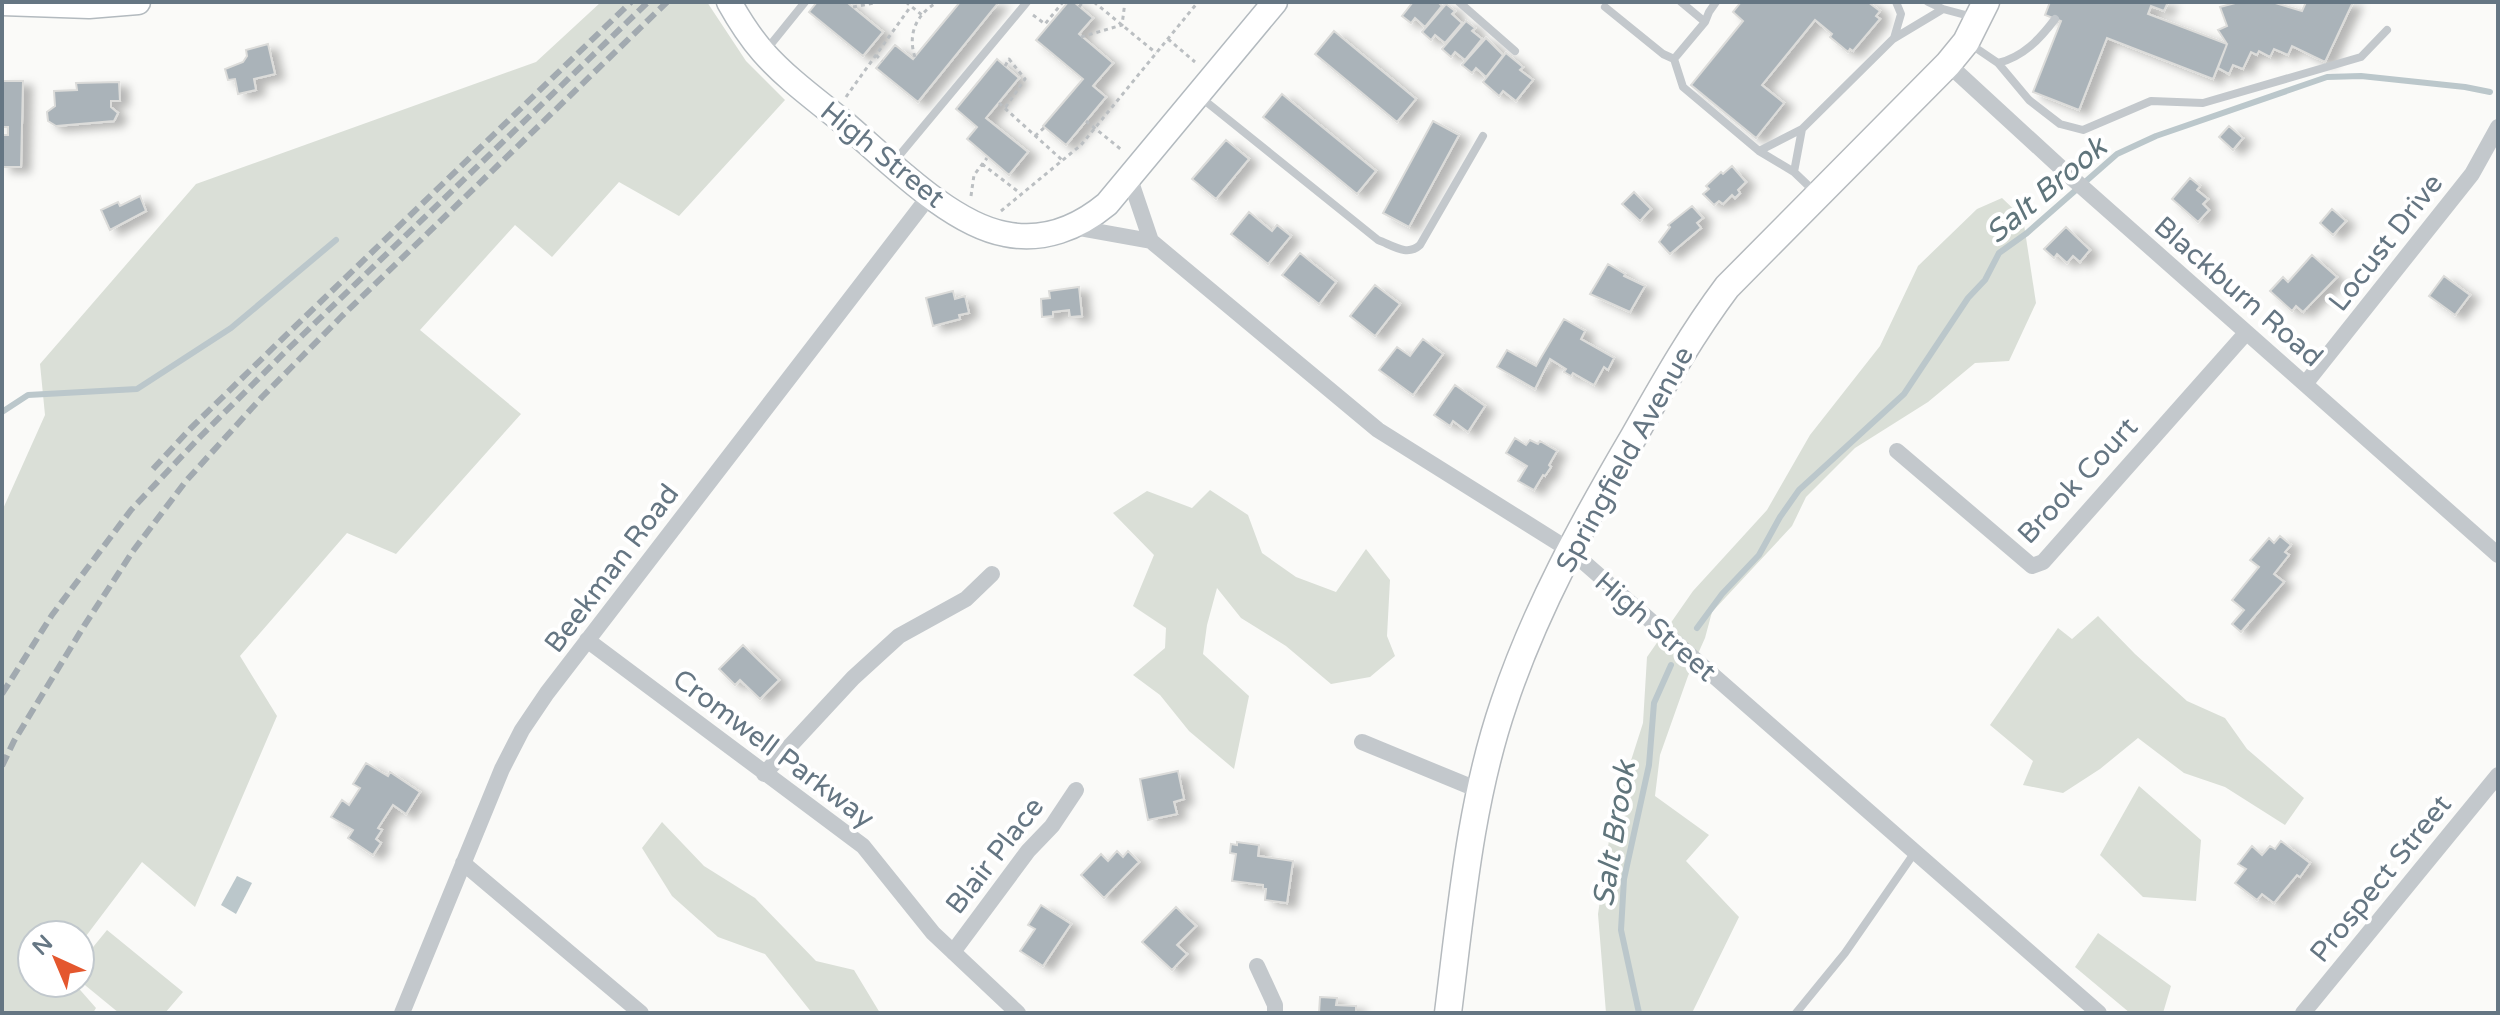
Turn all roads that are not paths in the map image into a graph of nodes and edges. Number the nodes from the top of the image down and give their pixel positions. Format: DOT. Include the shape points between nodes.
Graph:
graph roads {
  1 [pos="138,2"];
  2 [pos="729,2"];
  3 [pos="805,2"];
  4 [pos="1275,2"];
  5 [pos="1459,2"];
  6 [pos="1681,2"];
  7 [pos="1716,2"];
  8 [pos="1896,2"];
  9 [pos="1928,2"];
  10 [pos="2,3"];
  11 [pos="1025,4"];
  12 [pos="1605,7"];
  13 [pos="1943,9"];
  14 [pos="2055,19"];
  15 [pos="1977,21"];
  16 [pos="1705,22"];
  17 [pos="2387,30"];
  18 [pos="1893,39"];
  19 [pos="1515,51"];
  20 [pos="764,53"];
  21 [pos="1674,59"];
  22 [pos="1998,63"];
  23 [pos="1948,64"];
  24 [pos="1206,86"];
  25 [pos="2498,127"];
  26 [pos="1802,129"];
  27 [pos="1483,136"];
  28 [pos="1759,151"];
  29 [pos="893,164"];
  30 [pos="1794,172"];
  31 [pos="1130,179"];
  32 [pos="930,195"];
  33 [pos="1818,195"];
  34 [pos="1073,227"];
  35 [pos="1151,241"];
  36 [pos="2246,333"];
  37 [pos="2305,384"];
  38 [pos="1897,451"];
  39 [pos="1571,551"];
  40 [pos="2498,555"];
  41 [pos="992,574"];
  42 [pos="587,640"];
  43 [pos="1362,742"];
  44 [pos="764,774"];
  45 [pos="2498,775"];
  46 [pos="1076,790"];
  47 [pos="1481,791"];
  48 [pos="1915,852"];
  49 [pos="463,863"];
  50 [pos="953,952"];
  51 [pos="1257,966"];
  52 [pos="402,1013"];
  53 [pos="641,1013"];
  54 [pos="1018,1013"];
  55 [pos="1275,1013"];
  56 [pos="1448,1013"];
  57 [pos="1796,1013"];
  58 [pos="2099,1013"];
  59 [pos="2303,1013"];
  1 -- 10 [label="street"];
  2 -- 20 [label="street, High Street"];
  3 -- 20 [label="lane"];
  4 -- 24 [label="street, High Street"];
  5 -- 19 [label="lane"];
  6 -- 16 [label="lane"];
  7 -- 16 [label="lane"];
  8 -- 18 [label="lane" via="1901,14"];
  9 -- 13 [label="lane"];
  11 -- 29 [label="lane"];
  12 -- 21 [label="lane"];
  13 -- 15 [label="lane"];
  13 -- 18 [label="lane"];
  14 -- 22 [label="lane" via="2029,49"];
  15 -- 22 [label="lane"];
  15 -- 23 [label="main road, Springfield Avenue"];
  16 -- 21 [label="lane"];
  17 -- 22 [label="lane" via="2361,57 2203,103 2151,101 2083,130 2060,124 2029,100"];
  18 -- 26 [label="lane"];
  20 -- 29 [label="street, High Street"];
  21 -- 28 [label="lane" via="1683,87"];
  23 -- 33 [label="main road, Springfield Avenue"];
  23 -- 36 [label="street, Blackburn Road"];
  24 -- 27 [label="lane" via="1378,240 1407,252 1420,245"];
  24 -- 31 [label="street, High Street"];
  25 -- 37 [label="street, Locust Drive" via="2472,174"];
  26 -- 28 [label="lane"];
  26 -- 30 [label="lane"];
  28 -- 30 [label="lane"];
  29 -- 32 [label="street, High Street"];
  30 -- 33 [label="lane"];
  31 -- 34 [label="street, High Street" via="1107,204"];
  31 -- 35 [label="street"];
  32 -- 34 [label="street, High Street" via="981,228 1007,235"];
  32 -- 42 [label="street, Beekman Road"];
  33 -- 39 [label="main road, Springfield Avenue" via="1756,255 1697,327"];
  34 -- 35 [label="street, High Street"];
  35 -- 39 [label="street, High Street" via="1378,430"];
  36 -- 37 [label="street, Blackburn Road"];
  36 -- 38 [label="street, Brook Court" via="2043,562 2032,566"];
  37 -- 40 [label="street, Blackburn Road"];
  39 -- 47 [label="main road, Springfield Avenue" via="1536,619 1503,704"];
  39 -- 48 [label="street, High Street"];
  41 -- 44 [label="street" via="966,599 899,636"];
  42 -- 44 [label="street, Cromwell Parkway"];
  42 -- 49 [label="street, Beekman Road" via="522,730"];
  43 -- 47 [label="street"];
  44 -- 50 [label="street, Cromwell Parkway" via="863,846"];
  45 -- 59 [label="street, Prospect Street"];
  46 -- 50 [label="street, Blair Place"];
  47 -- 56 [label="main road, Springfield Avenue"];
  48 -- 57 [label="lane"];
  48 -- 58 [label="street, High Street"];
  49 -- 52 [label="street, Beekman Road"];
  49 -- 53 [label="street"];
  50 -- 54 [label="street, Cromwell Parkway"];
  51 -- 55 [label="street"];
}
